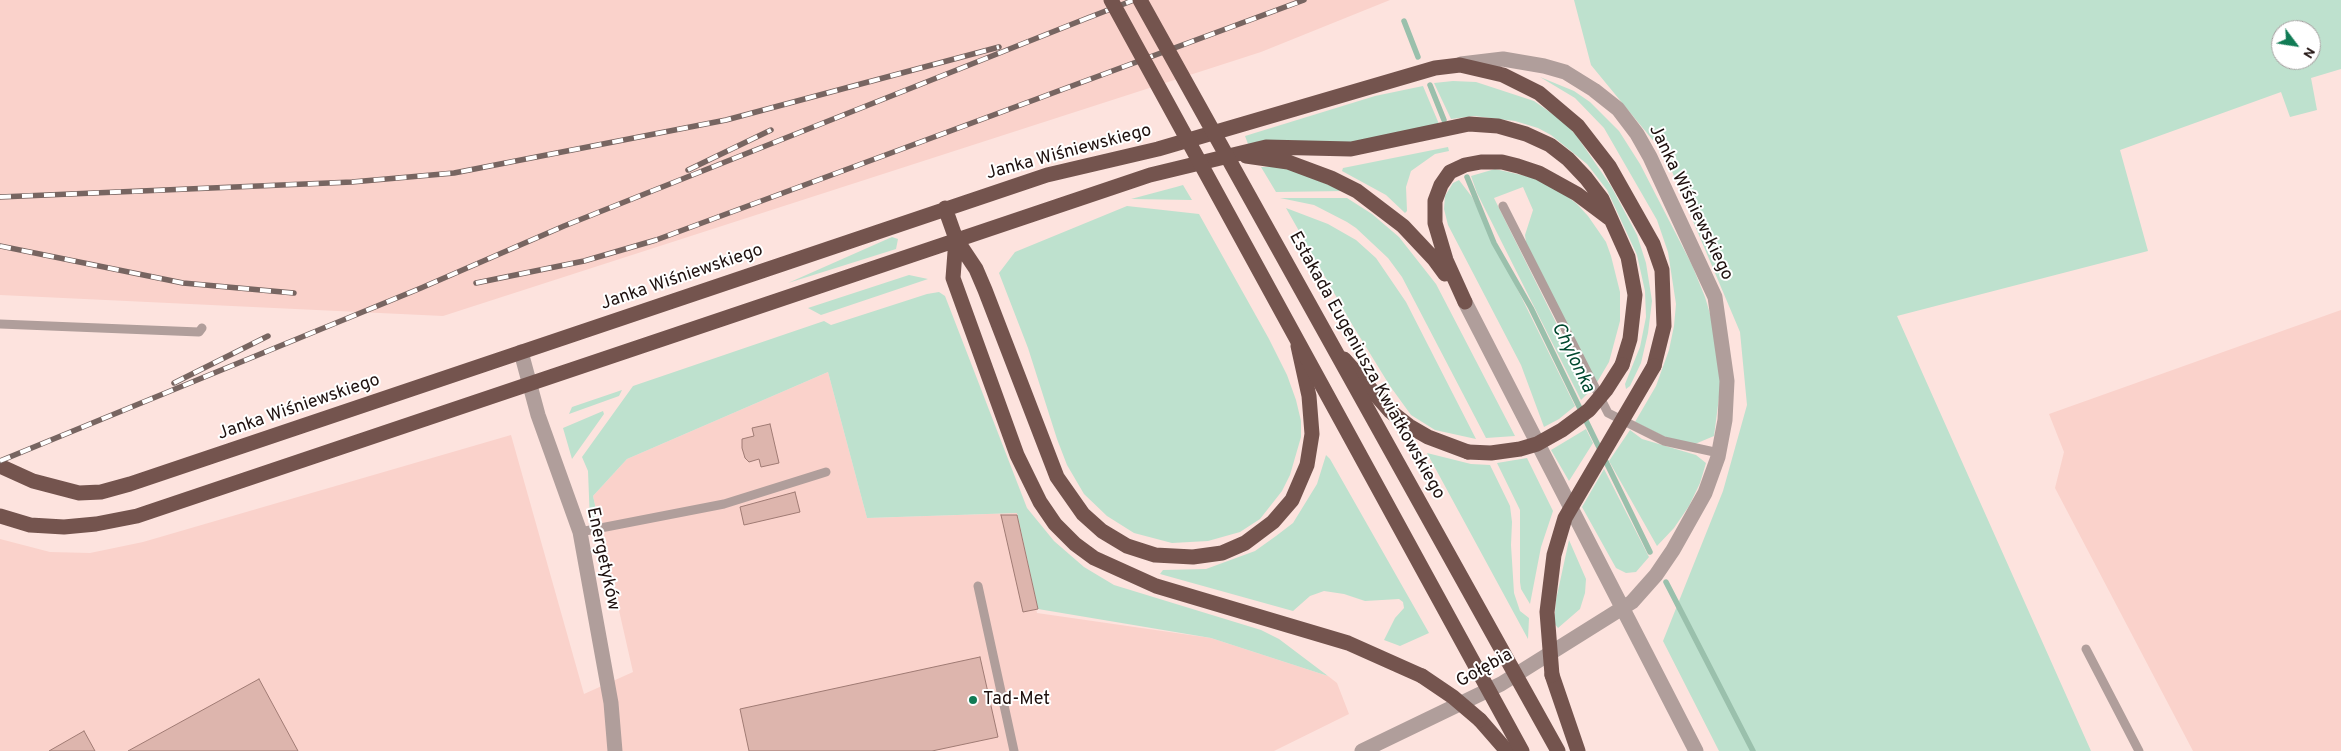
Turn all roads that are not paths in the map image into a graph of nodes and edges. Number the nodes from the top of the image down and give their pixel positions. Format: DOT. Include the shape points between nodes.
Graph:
graph roads {
  1 [pos="1111,0"];
  2 [pos="1140,0"];
  3 [pos="1460,64"];
  4 [pos="1228,155"];
  5 [pos="1503,206"];
  6 [pos="945,208"];
  7 [pos="1610,219"];
  8 [pos="956,239"];
  9 [pos="1465,302"];
  10 [pos="0,324"];
  11 [pos="202,328"];
  12 [pos="1294,332"];
  13 [pos="1334,348"];
  14 [pos="520,352"];
  15 [pos="530,383"];
  16 [pos="1719,453"];
  17 [pos="0,466"];
  18 [pos="826,472"];
  19 [pos="0,516"];
  20 [pos="580,532"];
  21 [pos="978,586"];
  22 [pos="1621,610"];
  23 [pos="2086,649"];
  24 [pos="615,751"];
  25 [pos="1014,751"];
  26 [pos="1362,751"];
  27 [pos="1507,751"];
  28 [pos="1522,751"];
  29 [pos="1558,751"];
  30 [pos="1578,751"];
  31 [pos="1696,751"];
  32 [pos="2140,751"];
  1 -- 12 [label="highway, bridge"];
  2 -- 13 [label="highway, Estakada Eugeniusza Kwiatkowskiego, bridge"];
  3 -- 6 [label="highway, Janka Wiśniewskiego" via="1394,79 1158,149 1046,175"];
  3 -- 16 [label="street, Janka Wiśniewskiego" via="1503,59 1565,72 1618,109 1637,134 1715,297 1727,381"];
  3 -- 30 [label="highway, bridge" via="1502,75 1539,93 1578,126 1609,166 1653,244 1662,270 1664,326 1654,366 1565,518 1554,555 1547,612 1552,675"];
  4 -- 7 [label="highway" via="1280,146 1351,149 1469,124 1498,126 1550,145 1568,159 1602,199"];
  4 -- 8 [label="highway" via="1101,190"];
  4 -- 9 [label="highway" via="1288,162 1356,191 1403,226 1434,259"];
  5 -- 16 [label="lane" via="1608,413 1664,441"];
  6 -- 8 [label="highway"];
  6 -- 14 [label="highway, Janka Wiśniewskiego"];
  7 -- 9 [label="highway" via="1570,190 1518,166 1481,162 1450,172 1435,200 1435,223 1446,260"];
  7 -- 13 [label="highway, bridge" via="1628,257 1635,295 1630,339 1622,365 1589,410 1537,444 1491,453 1468,452 1428,437 1390,411"];
  8 -- 12 [label="highway, bridge" via="976,269 985,290 1057,478 1083,514 1102,531 1127,546 1155,555 1193,557 1222,553 1245,543 1273,522 1292,500 1307,465 1312,434 1309,396"];
  8 -- 15 [label="highway"];
  8 -- 27 [label="highway, bridge" via="953,278 1017,455 1040,502 1055,524 1075,544 1094,558 1156,586 1348,643 1387,659 1422,676 1453,697 1480,720"];
  9 -- 22 [label="street"];
  10 -- 11 [label="lane" via="199,332"];
  12 -- 28 [label="highway, bridge"];
  13 -- 29 [label="highway, Estakada Eugeniusza Kwiatkowskiego, bridge"];
  14 -- 15 [label="street, Energetyków"];
  14 -- 17 [label="highway, Janka Wiśniewskiego" via="101,492 79,493 34,481"];
  15 -- 19 [label="highway" via="137,516 64,527 30,525"];
  15 -- 20 [label="street, Energetyków" via="538,416"];
  16 -- 22 [label="street, Janka Wiśniewskiego" via="1705,493 1680,539 1642,592"];
  18 -- 20 [label="lane" via="724,504"];
  20 -- 24 [label="street, Energetyków" via="611,703"];
  21 -- 25 [label="lane"];
  22 -- 26 [label="street, Gołębia" via="1501,684"];
  22 -- 31 [label="street"];
  23 -- 32 [label="lane"];
}
